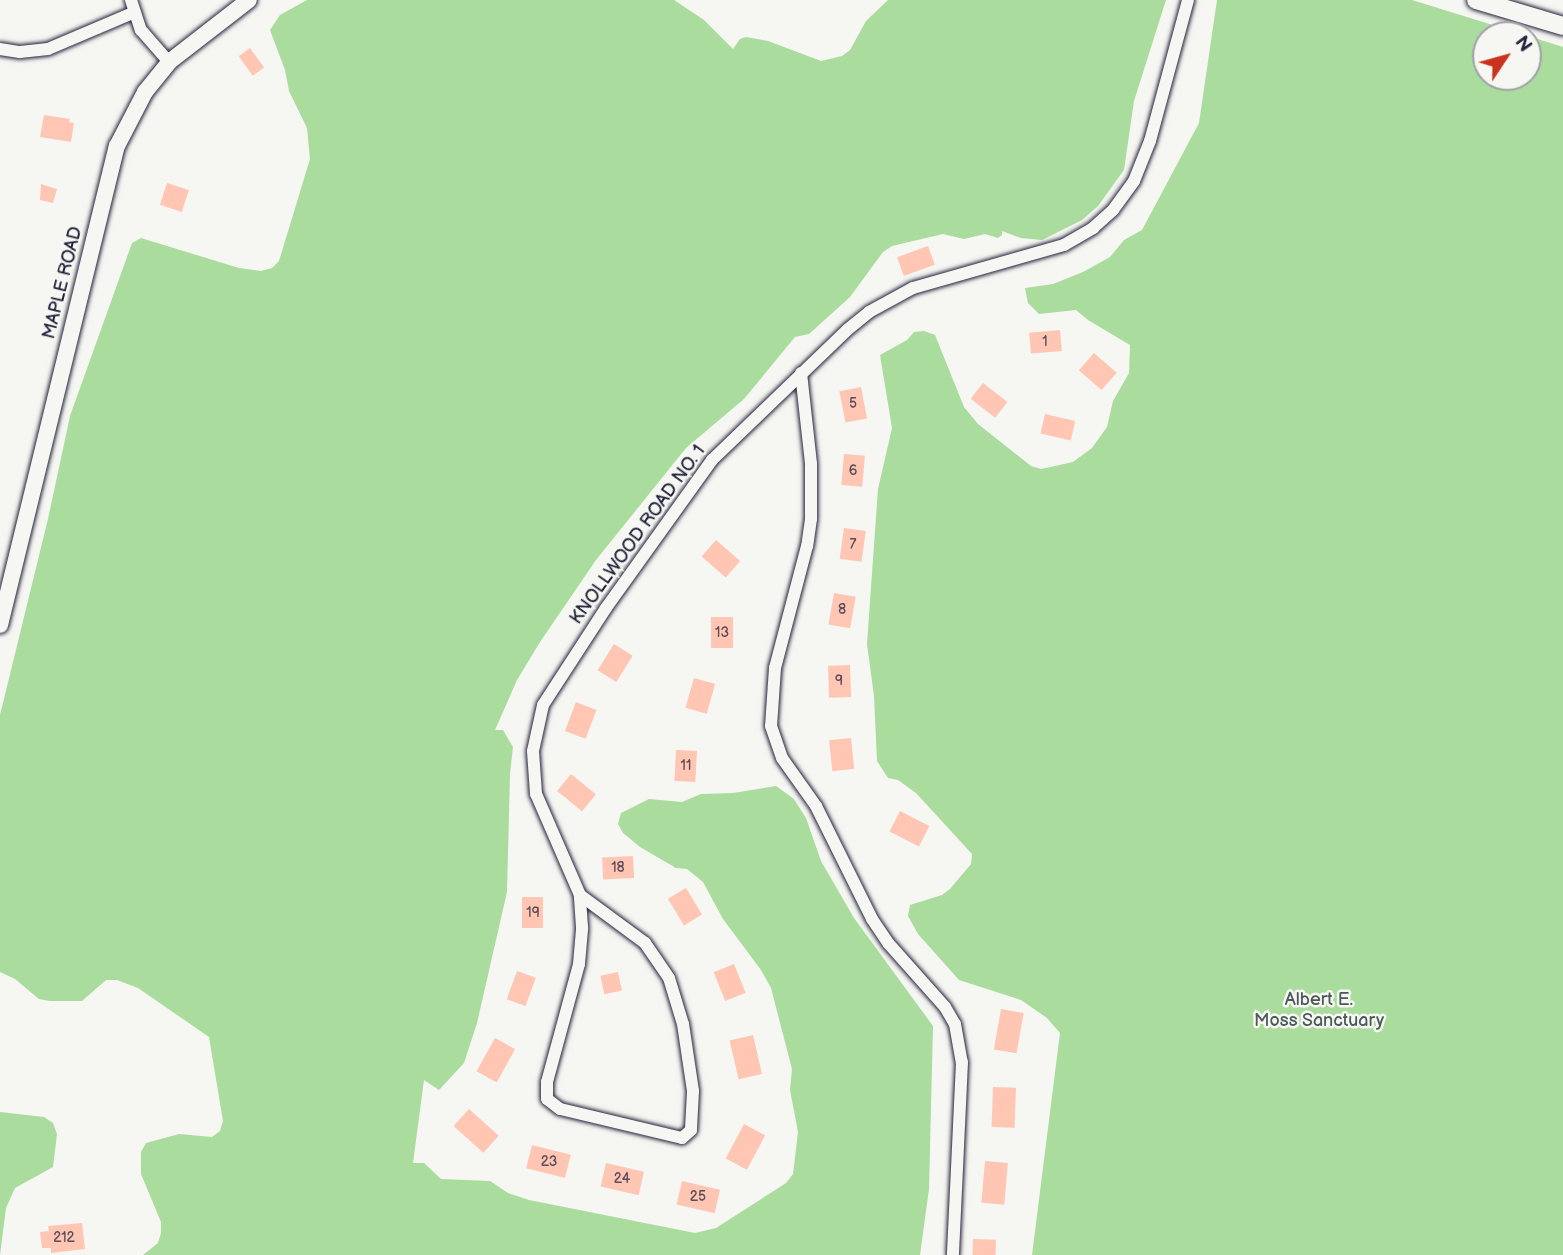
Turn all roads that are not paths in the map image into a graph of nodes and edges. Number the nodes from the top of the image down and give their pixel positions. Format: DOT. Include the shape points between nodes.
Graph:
graph roads {
  1 [pos="249,0"];
  2 [pos="1188,0"];
  3 [pos="1476,0"];
  4 [pos="132,7"];
  5 [pos="1563,26"];
  6 [pos="0,49"];
  7 [pos="169,62"];
  8 [pos="801,373"];
  9 [pos="0,625"];
  10 [pos="580,895"];
  11 [pos="953,1255"];
  1 -- 7 [label="street, MAPLE ROAD"];
  2 -- 8 [label="street, KNOLLWOOD ROAD NO. 1" via="1146,150 1127,193 1104,219 1064,245 963,271 891,298"];
  3 -- 5 [label="main road"];
  4 -- 6 [label="street" via="48,49"];
  4 -- 7 [label="street" via="141,30"];
  7 -- 9 [label="street, MAPLE ROAD" via="132,113 117,146"];
  8 -- 10 [label="street, KNOLLWOOD ROAD NO. 1" via="712,460 598,619 543,705 533,751 536,794"];
  8 -- 11 [label="street" via="811,464 811,519 775,668 771,726 782,758 822,816 872,919 955,1024 962,1062"];
  10 -- 10 [label="street, KNOLLWOOD ROAD NO. 1" via="645,943 669,978 692,1077 694,1104 686,1136 675,1139 560,1109 547,1099 547,1082 579,964"];
}
